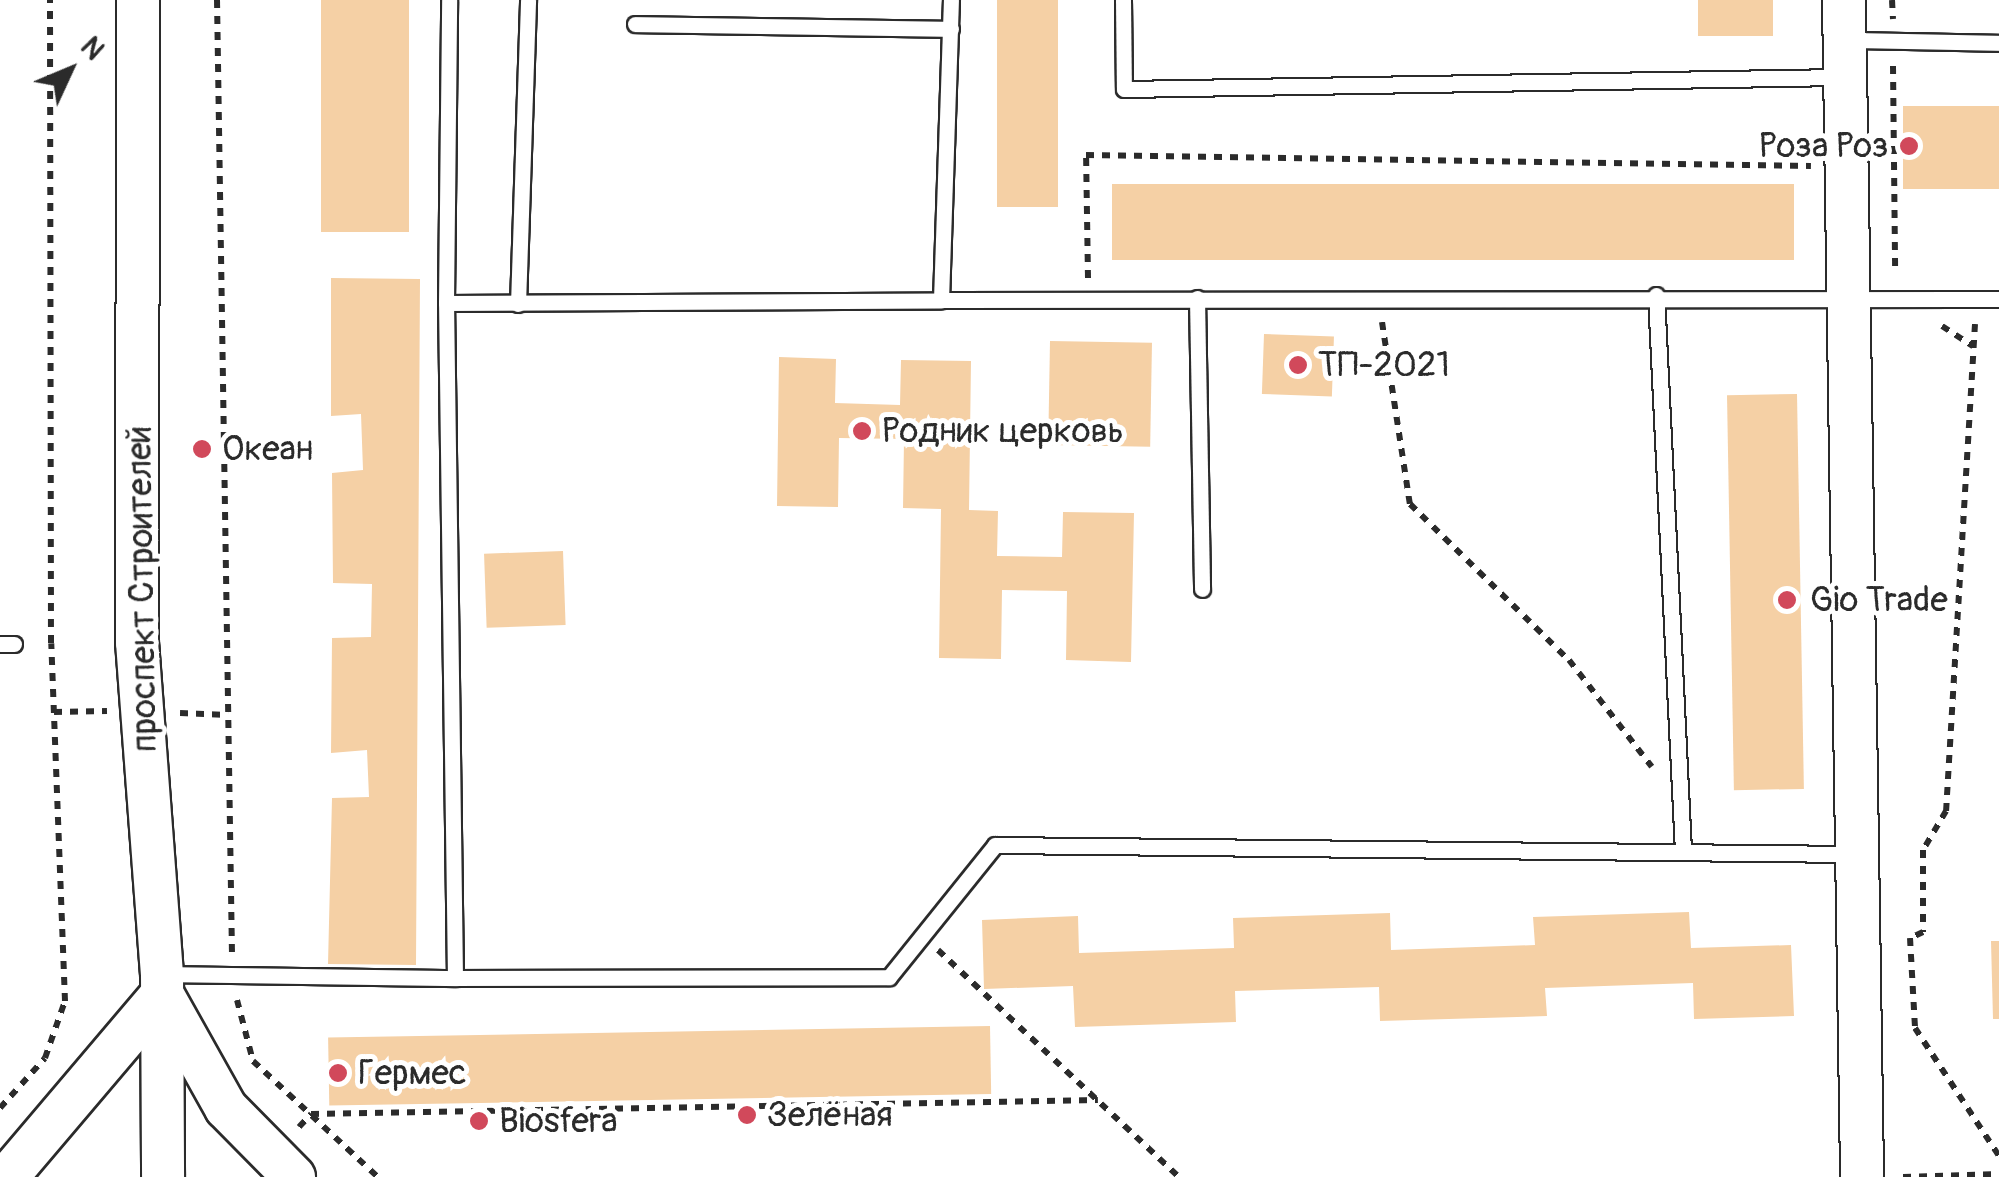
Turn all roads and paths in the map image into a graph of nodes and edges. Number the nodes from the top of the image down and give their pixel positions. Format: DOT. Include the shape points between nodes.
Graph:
graph roads {
  1 [pos="50,0"];
  2 [pos="138,0"];
  3 [pos="217,0"];
  4 [pos="449,0"];
  5 [pos="528,0"];
  6 [pos="951,0"];
  7 [pos="1123,0"];
  8 [pos="1892,0"];
  9 [pos="635,24"];
  10 [pos="951,29"];
  11 [pos="1893,38"];
  12 [pos="1845,39"];
  13 [pos="1999,43"];
  14 [pos="1893,58"];
  15 [pos="1845,167"];
  16 [pos="1844,295"];
  17 [pos="1656,296"];
  18 [pos="1895,296"];
  19 [pos="1379,297"];
  20 [pos="1197,298"];
  21 [pos="1976,298"];
  22 [pos="1089,299"];
  23 [pos="1999,299"];
  24 [pos="941,300"];
  25 [pos="446,303"];
  26 [pos="518,304"];
  27 [pos="1202,589"];
  28 [pos="1680,803"];
  29 [pos="1683,852"];
  30 [pos="1856,854"];
  31 [pos="923,935"];
  32 [pos="455,978"];
  33 [pos="232,980"];
  34 [pos="162,984"];
  35 [pos="1098,1100"];
  36 [pos="0,1108"];
  37 [pos="310,1114"];
  38 [pos="1999,1156"];
  39 [pos="1999,1174"];
  40 [pos="6,1177"];
  41 [pos="162,1177"];
  42 [pos="294,1177"];
  43 [pos="378,1177"];
  44 [pos="1179,1177"];
  45 [pos="1862,1177"];
  46 [pos="1903,1177"];
  1 -- 36 [label="path" via="51,643 65,1002 44,1058"];
  2 -- 34 [label="main road, проспект Строителей" via="137,642"];
  3 -- 33 [label="path"];
  4 -- 25 [label="lane"];
  5 -- 26 [label="lane"];
  6 -- 10 [label="lane"];
  7 -- 12 [label="lane" via="1124,89"];
  8 -- 11 [label="path"];
  9 -- 10 [label="lane"];
  10 -- 24 [label="lane"];
  12 -- 13 [label="lane"];
  12 -- 15 [label="main road"];
  14 -- 18 [label="path"];
  15 -- 16 [label="main road"];
  15 -- 22 [label="path" via="1086,156"];
  16 -- 17 [label="lane"];
  16 -- 18 [label="lane"];
  16 -- 30 [label="main road"];
  17 -- 19 [label="lane"];
  17 -- 28 [label="lane"];
  18 -- 21 [label="lane"];
  19 -- 20 [label="lane"];
  19 -- 28 [label="path" via="1410,504 1569,660"];
  20 -- 22 [label="lane"];
  20 -- 27 [label="lane"];
  21 -- 23 [label="lane"];
  21 -- 38 [label="path" via="1946,812 1923,850 1923,932 1910,938 1915,1028"];
  22 -- 24 [label="lane"];
  24 -- 26 [label="lane"];
  25 -- 26 [label="lane"];
  25 -- 32 [label="lane"];
  28 -- 29 [label="lane"];
  29 -- 30 [label="lane"];
  29 -- 31 [label="lane" via="996,846"];
  30 -- 45 [label="main road"];
  31 -- 32 [label="lane" via="889,977"];
  31 -- 35 [label="path"];
  32 -- 33 [label="lane"];
  33 -- 34 [label="lane"];
  33 -- 37 [label="path" via="253,1061"];
  34 -- 40 [label="main road"];
  34 -- 41 [label="main road, проспект Строителей"];
  34 -- 42 [label="main road" via="226,1108"];
  35 -- 37 [label="path"];
  35 -- 44 [label="path"];
  37 -- 43 [label="path"];
  39 -- 46 [label="path"];
}
